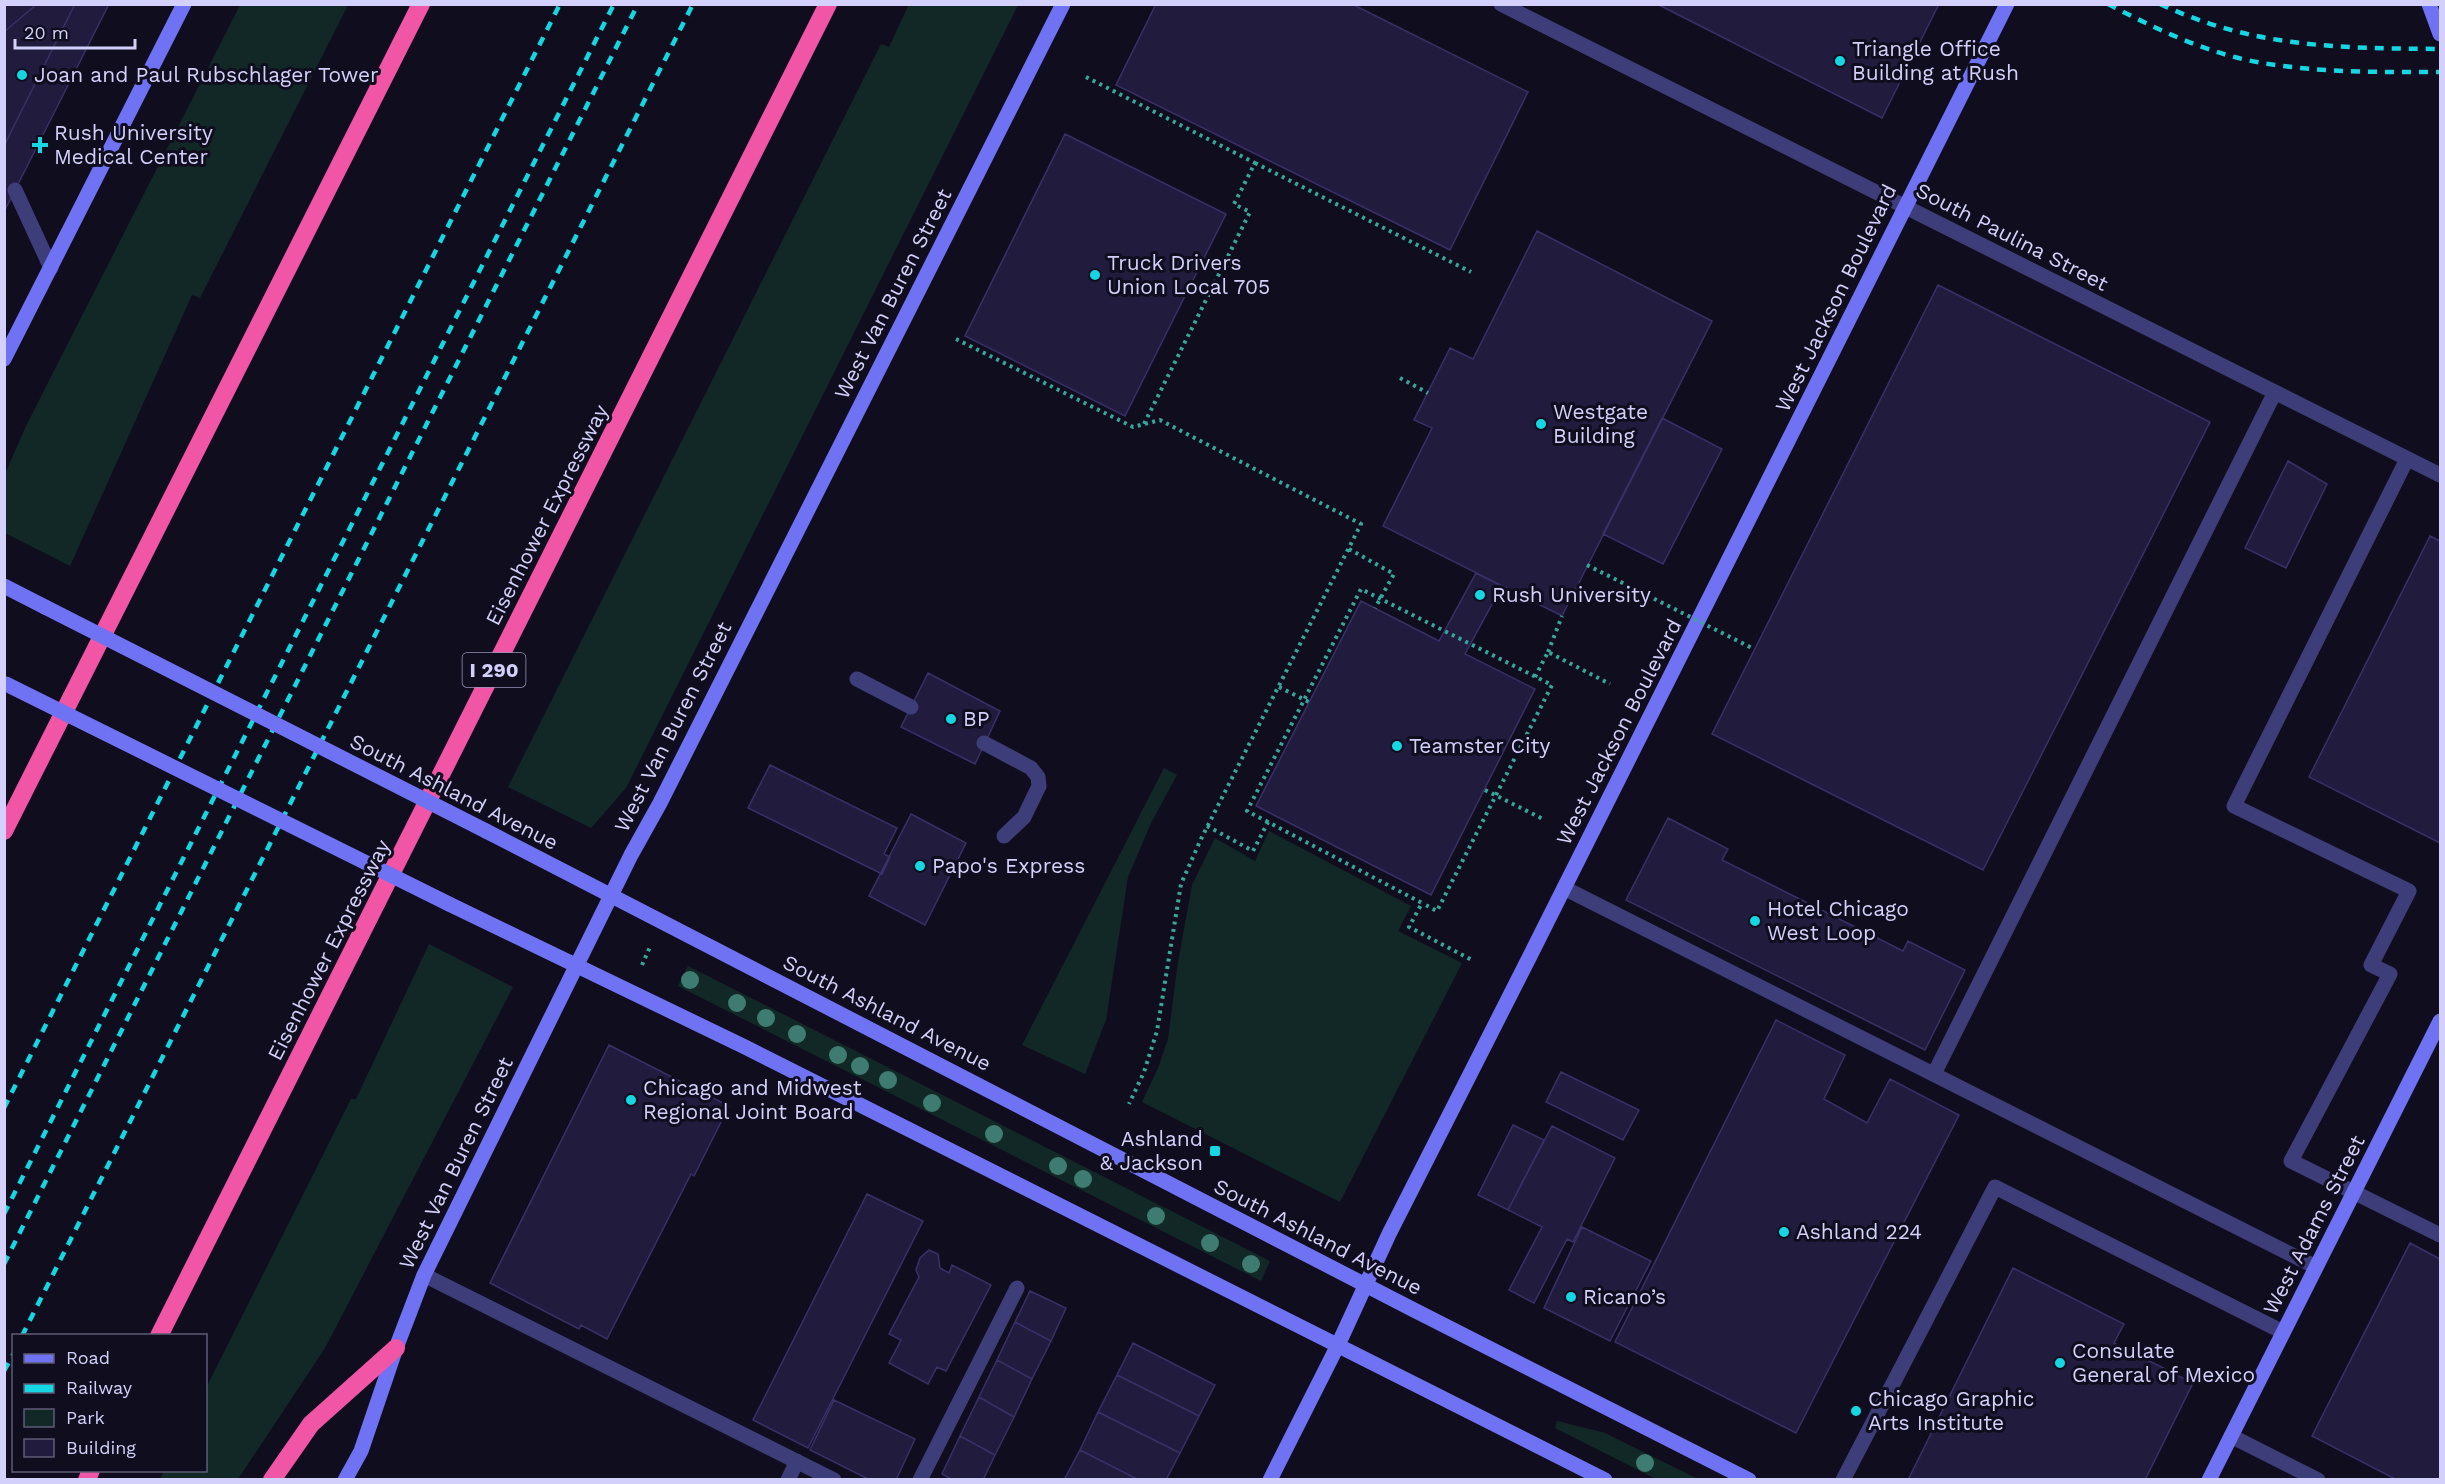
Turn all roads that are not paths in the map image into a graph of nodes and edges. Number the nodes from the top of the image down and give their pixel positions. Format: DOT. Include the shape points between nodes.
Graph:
graph roads {
  1 [pos="184,4"];
  2 [pos="421,4"];
  3 [pos="828,4"];
  4 [pos="1063,4"];
  5 [pos="1501,4"];
  6 [pos="2007,4"];
  7 [pos="2429,4"];
  8 [pos="2440,34"];
  9 [pos="15,190"];
  10 [pos="1905,207"];
  11 [pos="51,268"];
  12 [pos="4,359"];
  13 [pos="2275,392"];
  14 [pos="2407,459"];
  15 [pos="2440,475"];
  16 [pos="4,586"];
  17 [pos="857,679"];
  18 [pos="5,683"];
  19 [pos="911,707"];
  20 [pos="984,743"];
  21 [pos="4,831"];
  22 [pos="1004,836"];
  23 [pos="1564,888"];
  24 [pos="611,896"];
  25 [pos="576,966"];
  26 [pos="2440,1021"];
  27 [pos="1934,1074"];
  28 [pos="2354,1192"];
  29 [pos="2440,1235"];
  30 [pos="2316,1267"];
  31 [pos="424,1275"];
  32 [pos="1364,1284"];
  33 [pos="1017,1288"];
  34 [pos="2283,1332"];
  35 [pos="160,1334"];
  36 [pos="1338,1345"];
  37 [pos="396,1348"];
  38 [pos="2231,1436"];
  39 [pos="797,1461"];
  40 [pos="272,1479"];
  41 [pos="345,1479"];
  42 [pos="788,1479"];
  43 [pos="834,1479"];
  44 [pos="920,1479"];
  45 [pos="1270,1479"];
  46 [pos="1605,1479"];
  47 [pos="1749,1479"];
  48 [pos="1843,1479"];
  49 [pos="2209,1479"];
  50 [pos="2318,1479"];
  1 -- 11 [label="street"];
  2 -- 21 [label="highway"];
  3 -- 35 [label="highway, Eisenhower Expressway / I 290"];
  4 -- 24 [label="street, West Van Buren Street"];
  5 -- 10 [label="street, South Paulina Street"];
  6 -- 10 [label="street, West Jackson Boulevard"];
  7 -- 8 [label="street"];
  9 -- 11 [label="street"];
  10 -- 13 [label="street, South Paulina Street"];
  10 -- 23 [label="street, West Jackson Boulevard"];
  11 -- 12 [label="street"];
  13 -- 14 [label="street, South Paulina Street"];
  13 -- 27 [label="street"];
  14 -- 15 [label="street, South Paulina Street"];
  14 -- 28 [label="street" via="2234,806 2409,891 2371,965 2390,974 2291,1161"];
  16 -- 24 [label="street, South Ashland Avenue, bridge"];
  17 -- 19 [label="street"];
  18 -- 25 [label="street, bridge"];
  20 -- 22 [label="street" via="1031,768 1038,777 1024,818"];
  23 -- 27 [label="street"];
  23 -- 32 [label="street, West Jackson Boulevard"];
  24 -- 25 [label="street, West Van Buren Street"];
  24 -- 32 [label="street, South Ashland Avenue"];
  25 -- 31 [label="street, West Van Buren Street"];
  25 -- 36 [label="street" via="629,989"];
  26 -- 28 [label="street, West Adams Street"];
  27 -- 30 [label="street"];
  28 -- 29 [label="street"];
  28 -- 30 [label="street, West Adams Street"];
  30 -- 34 [label="street, West Adams Street"];
  31 -- 37 [label="street, West Van Buren Street"];
  31 -- 39 [label="street"];
  32 -- 36 [label="street, West Jackson Boulevard"];
  32 -- 47 [label="street, South Ashland Avenue"];
  33 -- 44 [label="street"];
  34 -- 38 [label="street, West Adams Street"];
  34 -- 48 [label="street" via="1995,1187"];
  36 -- 45 [label="street, West Jackson Boulevard"];
  36 -- 46 [label="street"];
  37 -- 40 [label="highway" via="311,1424"];
  37 -- 41 [label="street, West Van Buren Street" via="361,1451"];
  38 -- 49 [label="street, West Adams Street"];
  38 -- 50 [label="street"];
  39 -- 42 [label="street"];
  39 -- 43 [label="street"];
}
